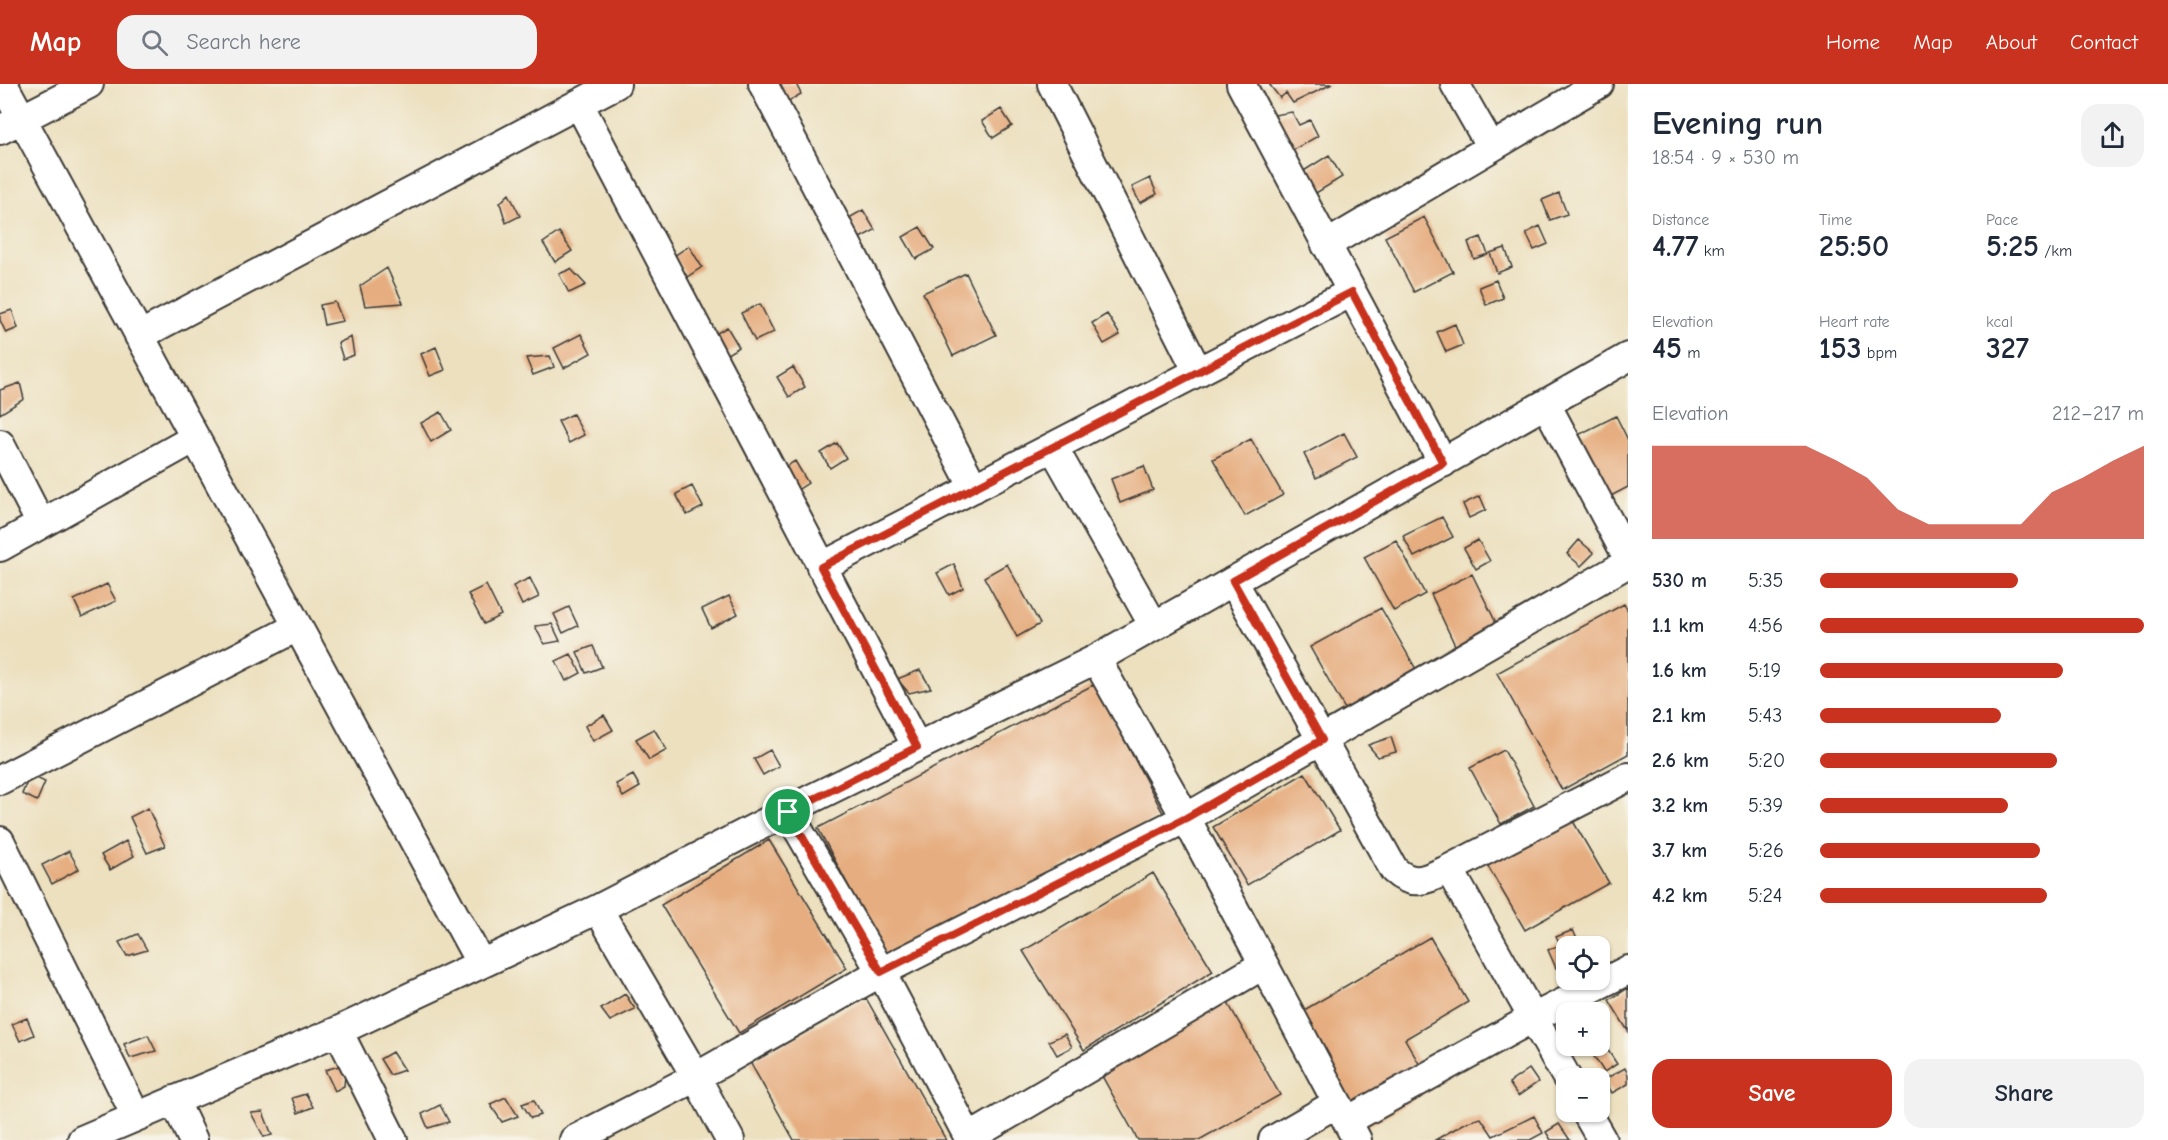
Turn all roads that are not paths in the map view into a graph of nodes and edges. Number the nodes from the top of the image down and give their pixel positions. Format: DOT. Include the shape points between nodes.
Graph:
graph roads {
  1 [pos="3,84"];
  2 [pos="89,84"];
  3 [pos="616,84"];
  4 [pos="763,84"];
  5 [pos="1052,84"];
  6 [pos="1241,84"];
  7 [pos="1455,84"];
  8 [pos="1596,85"];
  9 [pos="579,104"];
  10 [pos="11,125"];
  11 [pos="1491,147"];
  12 [pos="1326,245"];
  13 [pos="1352,292"];
  14 [pos="140,336"];
  15 [pos="1628,357"];
  16 [pos="1198,372"];
  17 [pos="1546,404"];
  18 [pos="195,438"];
  19 [pos="0,444"];
  20 [pos="1053,447"];
  21 [pos="1443,463"];
  22 [pos="974,489"];
  23 [pos="41,524"];
  24 [pos="0,547"];
  25 [pos="1628,558"];
  26 [pos="1628,564"];
  27 [pos="821,567"];
  28 [pos="1233,581"];
  29 [pos="1154,626"];
  30 [pos="297,627"];
  31 [pos="1096,659"];
  32 [pos="1322,740"];
  33 [pos="917,747"];
  34 [pos="1628,777"];
  35 [pos="0,780"];
  36 [pos="788,812"];
  37 [pos="1186,818"];
  38 [pos="0,842"];
  39 [pos="1449,869"];
  40 [pos="598,909"];
  41 [pos="481,964"];
  42 [pos="1263,965"];
  43 [pos="1628,970"];
  44 [pos="881,972"];
  45 [pos="1533,1018"];
  46 [pos="338,1031"];
  47 [pos="1561,1068"];
  48 [pos="696,1077"];
  49 [pos="174,1100"];
  50 [pos="136,1116"];
  51 [pos="1347,1121"];
  52 [pos="1592,1122"];
  53 [pos="969,1139"];
  54 [pos="82,1140"];
  55 [pos="193,1140"];
  56 [pos="393,1140"];
  57 [pos="574,1140"];
  58 [pos="730,1140"];
  59 [pos="1273,1140"];
  60 [pos="1602,1140"];
  1 -- 10 [label="street"];
  2 -- 10 [label="street"];
  3 -- 9 [label="street"];
  4 -- 22 [label="street"];
  5 -- 16 [label="street"];
  6 -- 12 [label="street"];
  7 -- 11 [label="street"];
  8 -- 11 [label="street"];
  9 -- 14 [label="street"];
  9 -- 27 [label="street"];
  10 -- 14 [label="street"];
  11 -- 12 [label="street"];
  12 -- 13 [label="street"];
  13 -- 16 [label="street"];
  13 -- 21 [label="street"];
  14 -- 18 [label="street"];
  15 -- 17 [label="street"];
  16 -- 20 [label="street"];
  17 -- 21 [label="street"];
  17 -- 25 [label="street"];
  18 -- 23 [label="street"];
  18 -- 30 [label="street"];
  19 -- 23 [label="street"];
  20 -- 22 [label="street"];
  20 -- 29 [label="street"];
  21 -- 28 [label="street"];
  22 -- 27 [label="street"];
  23 -- 24 [label="street"];
  26 -- 32 [label="street"];
  27 -- 33 [label="street"];
  28 -- 29 [label="street"];
  28 -- 32 [label="street"];
  29 -- 31 [label="street"];
  30 -- 35 [label="street"];
  30 -- 41 [label="street"];
  31 -- 33 [label="street"];
  31 -- 37 [label="street"];
  32 -- 37 [label="street"];
  32 -- 39 [label="street" via="1394,870 1413,881"];
  33 -- 36 [label="street"];
  34 -- 39 [label="street"];
  36 -- 40 [label="street"];
  36 -- 44 [label="street"];
  37 -- 42 [label="street"];
  37 -- 44 [label="street"];
  38 -- 50 [label="street"];
  39 -- 45 [label="street"];
  40 -- 41 [label="street"];
  40 -- 48 [label="street"];
  41 -- 46 [label="street"];
  42 -- 51 [label="street"];
  42 -- 53 [label="street"];
  43 -- 45 [label="street"];
  44 -- 48 [label="street"];
  44 -- 53 [label="street"];
  45 -- 47 [label="street"];
  45 -- 51 [label="street"];
  46 -- 49 [label="street"];
  46 -- 56 [label="street"];
  48 -- 57 [label="street"];
  48 -- 58 [label="street"];
  49 -- 50 [label="street"];
  49 -- 55 [label="street"];
  50 -- 54 [label="street"];
  51 -- 59 [label="street"];
  52 -- 60 [label="street"];
}
